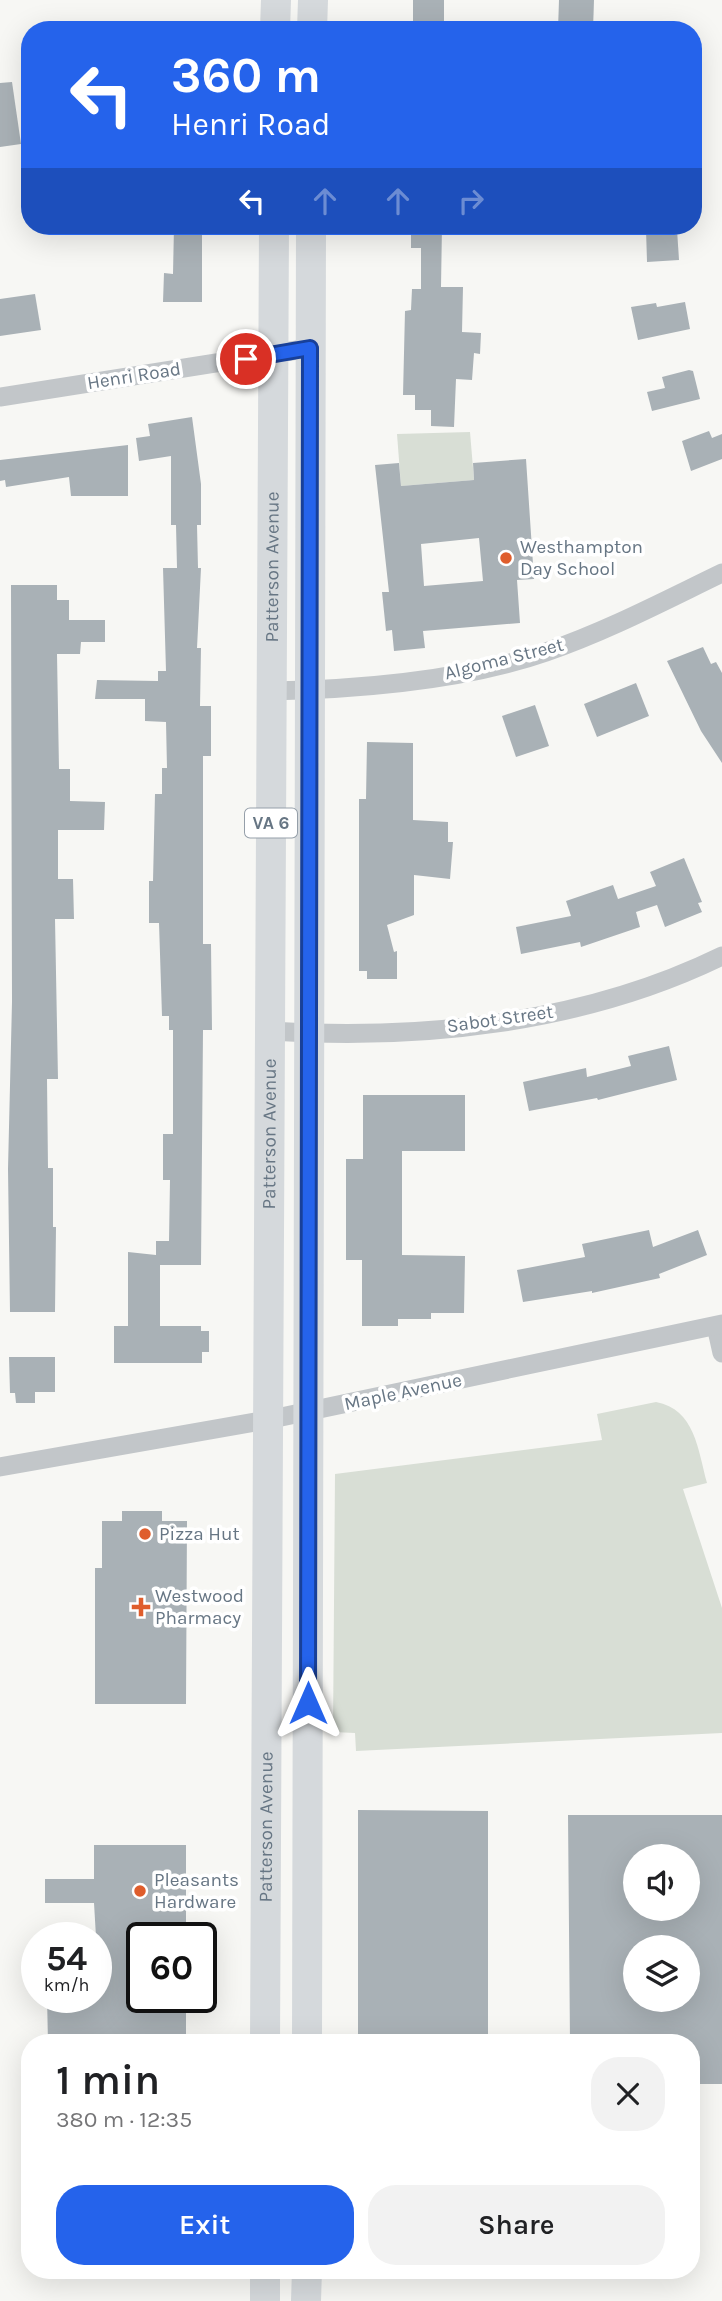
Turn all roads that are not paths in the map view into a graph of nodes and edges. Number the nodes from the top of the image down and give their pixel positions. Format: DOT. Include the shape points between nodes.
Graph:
graph roads {
  1 [pos="276,0"];
  2 [pos="313,0"];
  3 [pos="275,21"];
  4 [pos="312,21"];
  5 [pos="274,235"];
  6 [pos="311,235"];
  7 [pos="310,348"];
  8 [pos="274,355"];
  9 [pos="0,397"];
  10 [pos="722,573"];
  11 [pos="307,690"];
  12 [pos="272,691"];
  13 [pos="722,957"];
  14 [pos="270,1031"];
  15 [pos="308,1034"];
  16 [pos="719,1325"];
  17 [pos="722,1353"];
  18 [pos="309,1411"];
  19 [pos="267,1420"];
  20 [pos="0,1466"];
  21 [pos="265,2034"];
  22 [pos="307,2034"];
  23 [pos="265,2279"];
  24 [pos="307,2279"];
  25 [pos="265,2301"];
  26 [pos="306,2301"];
  1 -- 3 [label="main road"];
  2 -- 4 [label="main road"];
  5 -- 8 [label="main road, Patterson Avenue / VA 6"];
  6 -- 7 [label="main road, Patterson Avenue / VA 6"];
  7 -- 8 [label="street, Henri Road"];
  7 -- 11 [label="main road, Patterson Avenue / VA 6"];
  8 -- 9 [label="street, Henri Road"];
  8 -- 12 [label="main road, Patterson Avenue / VA 6"];
  10 -- 11 [label="street, Algoma Street" via="603,631 544,653 452,675"];
  11 -- 12 [label="street, Algoma Street"];
  11 -- 15 [label="main road, Patterson Avenue / VA 6"];
  12 -- 14 [label="main road, Patterson Avenue / VA 6"];
  13 -- 15 [label="street, Sabot Street" via="621,997 537,1017 433,1029"];
  14 -- 15 [label="street, Sabot Street"];
  14 -- 19 [label="main road, Patterson Avenue / VA 6"];
  15 -- 18 [label="main road, Patterson Avenue / VA 6"];
  16 -- 17 [label="street"];
  16 -- 18 [label="street, Maple Avenue"];
  18 -- 19 [label="street, Maple Avenue"];
  18 -- 22 [label="main road, Patterson Avenue / VA 6"];
  19 -- 20 [label="street, Maple Avenue"];
  19 -- 21 [label="main road, Patterson Avenue / VA 6"];
  23 -- 25 [label="main road"];
  24 -- 26 [label="main road"];
}
